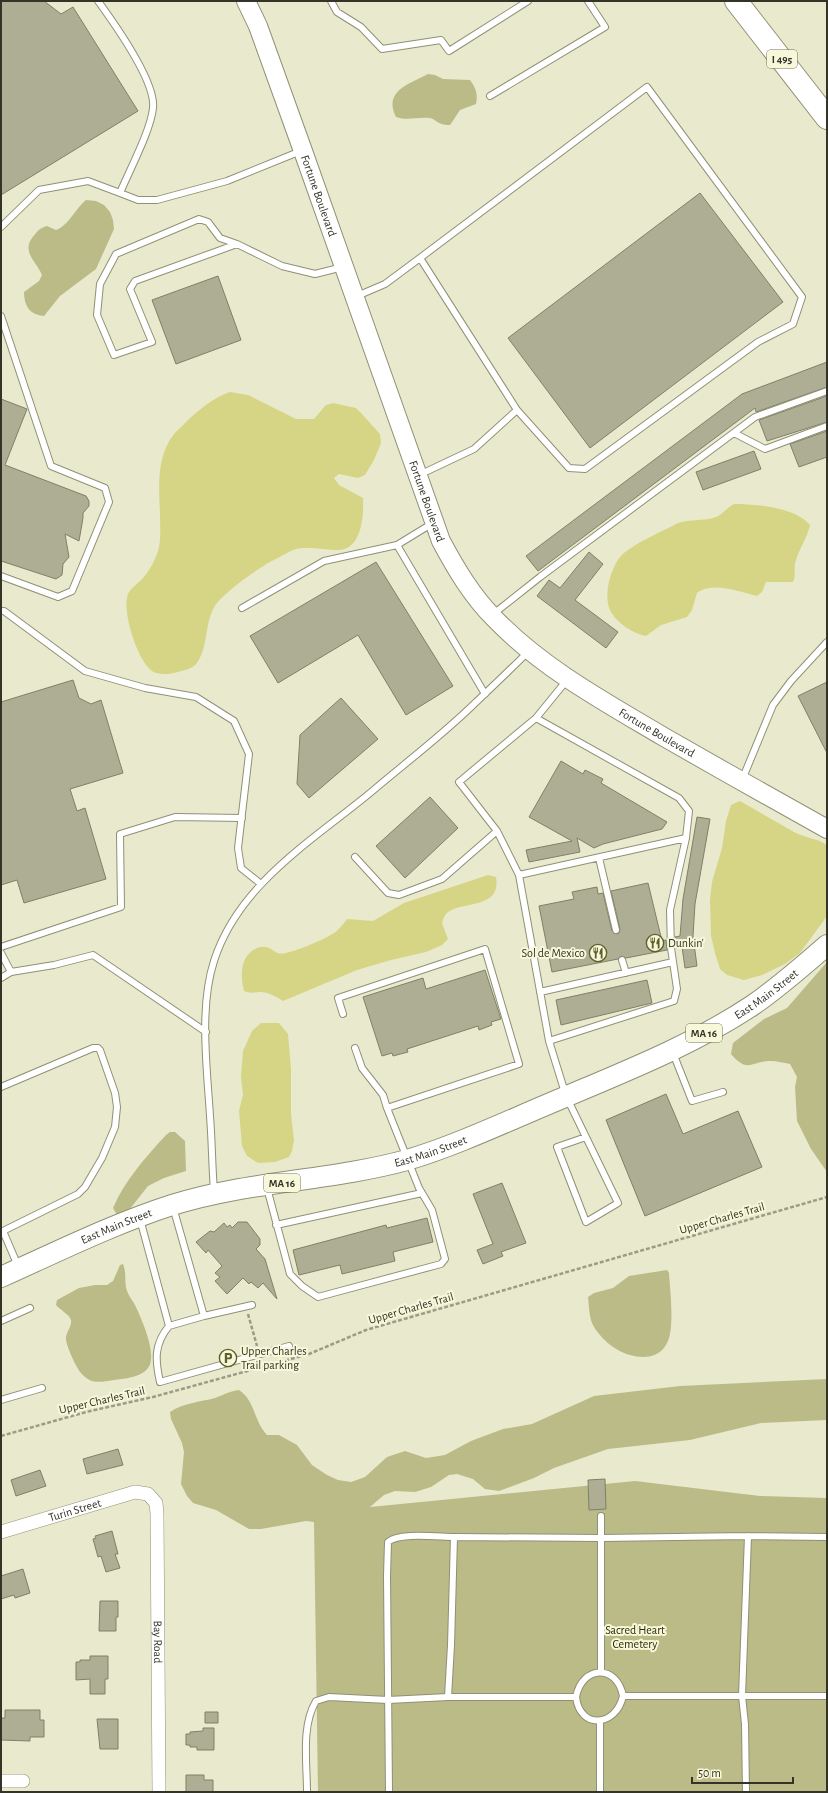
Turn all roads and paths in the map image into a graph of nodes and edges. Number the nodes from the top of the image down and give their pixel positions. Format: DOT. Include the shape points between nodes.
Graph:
graph roads {
  1 [pos="98,1"];
  2 [pos="246,1"];
  3 [pos="331,1"];
  4 [pos="528,1"];
  5 [pos="588,1"];
  6 [pos="736,1"];
  7 [pos="490,96"];
  8 [pos="827,118"];
  9 [pos="303,151"];
  10 [pos="120,193"];
  11 [pos="1,227"];
  12 [pos="237,244"];
  13 [pos="420,258"];
  14 [pos="344,267"];
  15 [pos="355,297"];
  16 [pos="1,316"];
  17 [pos="827,391"];
  18 [pos="517,410"];
  19 [pos="827,426"];
  20 [pos="734,433"];
  21 [pos="418,476"];
  22 [pos="434,522"];
  23 [pos="397,545"];
  24 [pos="1,576"];
  25 [pos="242,608"];
  26 [pos="1,611"];
  27 [pos="491,616"];
  28 [pos="827,642"];
  29 [pos="530,650"];
  30 [pos="568,679"];
  31 [pos="485,694"];
  32 [pos="536,718"];
  33 [pos="742,781"];
  34 [pos="242,818"];
  35 [pos="827,829"];
  36 [pos="497,831"];
  37 [pos="686,838"];
  38 [pos="355,857"];
  39 [pos="599,858"];
  40 [pos="519,876"];
  41 [pos="261,884"];
  42 [pos="616,930"];
  43 [pos="827,945"];
  44 [pos="1,947"];
  45 [pos="1,953"];
  46 [pos="622,960"];
  47 [pos="673,962"];
  48 [pos="11,972"];
  49 [pos="626,973"];
  50 [pos="1,978"];
  51 [pos="540,992"];
  52 [pos="344,1014"];
  53 [pos="206,1032"];
  54 [pos="549,1041"];
  55 [pos="355,1048"];
  56 [pos="672,1049"];
  57 [pos="1,1087"];
  58 [pos="723,1092"];
  59 [pos="566,1096"];
  60 [pos="387,1108"];
  61 [pos="586,1137"];
  62 [pos="407,1160"];
  63 [pos="266,1185"];
  64 [pos="422,1193"];
  65 [pos="214,1195"];
  66 [pos="827,1197"];
  67 [pos="172,1205"];
  68 [pos="139,1217"];
  69 [pos="276,1225"];
  70 [pos="19,1269"];
  71 [pos="1,1277"];
  72 [pos="249,1305"];
  73 [pos="30,1308"];
  74 [pos="204,1316"];
  75 [pos="1,1322"];
  76 [pos="169,1326"];
  77 [pos="289,1346"];
  78 [pos="259,1354"];
  79 [pos="263,1367"];
  80 [pos="42,1388"];
  81 [pos="1,1400"];
  82 [pos="1,1436"];
  83 [pos="148,1494"];
  84 [pos="601,1516"];
  85 [pos="1,1532"];
  86 [pos="748,1536"];
  87 [pos="454,1537"];
  88 [pos="827,1537"];
  89 [pos="601,1538"];
  90 [pos="600,1672"];
  91 [pos="576,1696"];
  92 [pos="623,1696"];
  93 [pos="742,1696"];
  94 [pos="827,1696"];
  95 [pos="448,1697"];
  96 [pos="388,1700"];
  97 [pos="600,1721"];
  98 [pos="1,1781"];
  99 [pos="23,1781"];
  100 [pos="159,1792"];
  101 [pos="307,1792"];
  102 [pos="389,1792"];
  103 [pos="600,1792"];
  104 [pos="746,1792"];
  1 -- 10 [label="lane" via="144,75 153,98 153,109 146,133"];
  2 -- 9 [label="main road, Fortune Boulevard" via="258,26"];
  3 -- 4 [label="lane" via="338,12 361,27 382,49 441,40 449,51"];
  5 -- 7 [label="lane" via="605,27"];
  6 -- 8 [label="highway, I 495"];
  9 -- 10 [label="lane" via="227,181 157,200 138,200"];
  9 -- 14 [label="main road, Fortune Boulevard"];
  10 -- 11 [label="lane" via="88,181 40,190"];
  12 -- 12 [label="lane" via="220,238 208,222 199,219 116,254 100,284 97,315 114,355 152,342 130,289 135,281"];
  12 -- 14 [label="lane" via="282,266 315,274"];
  13 -- 15 [label="lane" via="385,284"];
  13 -- 18 [label="lane"];
  13 -- 18 [label="lane" via="647,87 802,297 794,324 758,342 585,469 569,468"];
  14 -- 15 [label="main road, Fortune Boulevard"];
  15 -- 21 [label="main road, Fortune Boulevard"];
  16 -- 24 [label="lane" via="51,466 105,488 109,502 72,591 58,597"];
  17 -- 20 [label="lane" via="755,417"];
  18 -- 21 [label="lane" via="474,449"];
  19 -- 20 [label="lane" via="765,449"];
  20 -- 27 [label="lane" via="546,572"];
  21 -- 22 [label="main road, Fortune Boulevard"];
  22 -- 23 [label="lane"];
  22 -- 27 [label="main road, Fortune Boulevard" via="456,570"];
  23 -- 25 [label="lane" via="324,561"];
  23 -- 31 [label="lane"];
  26 -- 34 [label="lane" via="85,671 145,688 196,697 234,721 249,754"];
  27 -- 29 [label="main road, Fortune Boulevard"];
  28 -- 33 [label="lane" via="773,705"];
  29 -- 30 [label="main road, Fortune Boulevard"];
  29 -- 31 [label="lane"];
  30 -- 32 [label="lane"];
  30 -- 33 [label="main road, Fortune Boulevard"];
  31 -- 41 [label="lane"];
  32 -- 36 [label="lane" via="459,782"];
  32 -- 37 [label="lane" via="679,798 688,811"];
  33 -- 35 [label="main road, Fortune Boulevard"];
  34 -- 41 [label="lane" via="238,848 241,868"];
  34 -- 44 [label="lane" via="175,817 120,834 121,907"];
  36 -- 38 [label="lane" via="442,879 399,895 388,893"];
  36 -- 40 [label="lane"];
  37 -- 39 [label="lane"];
  37 -- 47 [label="lane" via="670,910"];
  39 -- 40 [label="lane"];
  39 -- 42 [label="lane"];
  40 -- 51 [label="lane"];
  41 -- 53 [label="lane" via="235,916 213,962"];
  43 -- 56 [label="main road, East Main Street / MA 16" via="753,1004 714,1028"];
  45 -- 48 [label="lane"];
  46 -- 49 [label="lane"];
  47 -- 49 [label="lane"];
  47 -- 54 [label="lane" via="677,989 674,1001"];
  48 -- 50 [label="lane"];
  48 -- 53 [label="lane" via="93,955"];
  49 -- 51 [label="lane"];
  51 -- 54 [label="lane"];
  52 -- 60 [label="lane" via="338,998 485,949 519,1064"];
  53 -- 65 [label="lane"];
  54 -- 59 [label="lane"];
  55 -- 60 [label="lane" via="362,1068 383,1095"];
  56 -- 58 [label="lane" via="692,1102"];
  56 -- 59 [label="main road, East Main Street / MA 16"];
  57 -- 70 [label="lane" via="98,1048 114,1089 117,1107 115,1127 102,1158 85,1187 71,1198 3,1231"];
  59 -- 61 [label="lane"];
  59 -- 62 [label="main road, East Main Street / MA 16" via="470,1137"];
  60 -- 62 [label="lane"];
  61 -- 61 [label="lane" via="618,1203 586,1222 557,1148"];
  62 -- 63 [label="main road, East Main Street / MA 16"];
  62 -- 64 [label="lane"];
  63 -- 65 [label="main road, East Main Street / MA 16"];
  63 -- 69 [label="lane"];
  64 -- 69 [label="lane"];
  64 -- 69 [label="lane" via="432,1210 445,1259 441,1264 318,1297 290,1274"];
  65 -- 67 [label="main road, East Main Street / MA 16"];
  66 -- 79 [label="path, Upper Charles Trail" via="366,1330 316,1353"];
  67 -- 68 [label="main road, East Main Street / MA 16"];
  67 -- 74 [label="lane"];
  68 -- 70 [label="main road, East Main Street / MA 16"];
  68 -- 76 [label="lane"];
  70 -- 71 [label="main road, East Main Street / MA 16"];
  72 -- 74 [label="lane"];
  72 -- 78 [label="path"];
  73 -- 75 [label="lane"];
  74 -- 76 [label="lane"];
  76 -- 78 [label="lane" via="161,1336 156,1352 160,1382"];
  77 -- 78 [label="lane"];
  78 -- 79 [label="path"];
  79 -- 82 [label="path, Upper Charles Trail"];
  80 -- 81 [label="lane"];
  83 -- 85 [label="street, Turin Street" via="135,1492"];
  83 -- 100 [label="street, Bay Road" via="156,1503 158,1514"];
  84 -- 89 [label="lane"];
  86 -- 88 [label="lane"];
  86 -- 89 [label="lane"];
  86 -- 93 [label="lane"];
  87 -- 89 [label="lane"];
  87 -- 95 [label="lane"];
  87 -- 96 [label="lane" via="402,1536 392,1538 388,1542"];
  89 -- 90 [label="lane"];
  90 -- 91 [label="lane" via="590,1674 583,1680"];
  90 -- 92 [label="lane" via="610,1674 618,1680"];
  91 -- 95 [label="lane"];
  91 -- 97 [label="lane" via="581,1713 589,1719"];
  92 -- 93 [label="lane"];
  92 -- 97 [label="lane" via="618,1711 610,1718"];
  93 -- 94 [label="lane"];
  93 -- 104 [label="lane"];
  95 -- 96 [label="lane"];
  96 -- 101 [label="lane" via="329,1697 316,1700 310,1711 307,1732"];
  96 -- 102 [label="lane"];
  97 -- 103 [label="lane"];
  98 -- 99 [label="street"];
}
